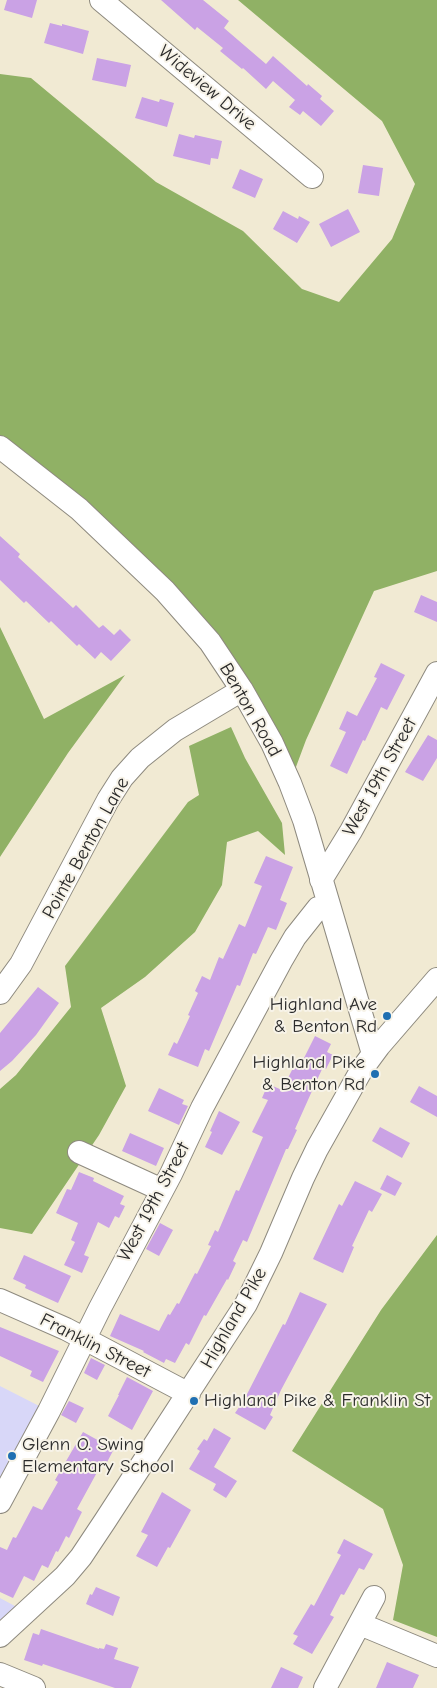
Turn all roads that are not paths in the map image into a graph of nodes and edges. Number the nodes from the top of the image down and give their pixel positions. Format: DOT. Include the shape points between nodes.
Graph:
graph roads {
  1 [pos="101,0"];
  2 [pos="312,177"];
  3 [pos="0,447"];
  4 [pos="437,673"];
  5 [pos="242,690"];
  6 [pos="321,880"];
  7 [pos="318,908"];
  8 [pos="437,979"];
  9 [pos="0,993"];
  10 [pos="373,1054"];
  11 [pos="79,1152"];
  12 [pos="162,1190"];
  13 [pos="0,1300"];
  14 [pos="86,1339"];
  15 [pos="188,1394"];
  16 [pos="0,1502"];
  17 [pos="374,1597"];
  18 [pos="360,1624"];
  19 [pos="0,1636"];
  20 [pos="437,1656"];
  21 [pos="0,1674"];
  22 [pos="34,1688"];
  23 [pos="325,1688"];
  1 -- 2 [label="street, Wideview Drive"];
  3 -- 5 [label="street, Benton Road" via="79,510 165,591 210,642"];
  4 -- 6 [label="street, West 19th Street"];
  5 -- 6 [label="street, Benton Road" via="290,783"];
  5 -- 9 [label="street, Pointe Benton Lane" via="175,730 140,758 122,778 21,964"];
  6 -- 10 [label="street, Benton Road"];
  7 -- 12 [label="street, West 19th Street" via="281,961"];
  8 -- 10 [label="street, Highland Pike"];
  10 -- 15 [label="street, Highland Pike" via="317,1149 246,1304"];
  11 -- 12 [label="street"];
  12 -- 14 [label="street, West 19th Street"];
  13 -- 14 [label="street, Franklin Street"];
  14 -- 15 [label="street, Franklin Street"];
  14 -- 16 [label="street, West 19th Street"];
  15 -- 19 [label="street, Highland Pike" via="81,1557"];
  17 -- 18 [label="street"];
  18 -- 20 [label="street"];
  18 -- 23 [label="street"];
  21 -- 22 [label="street"];
}
